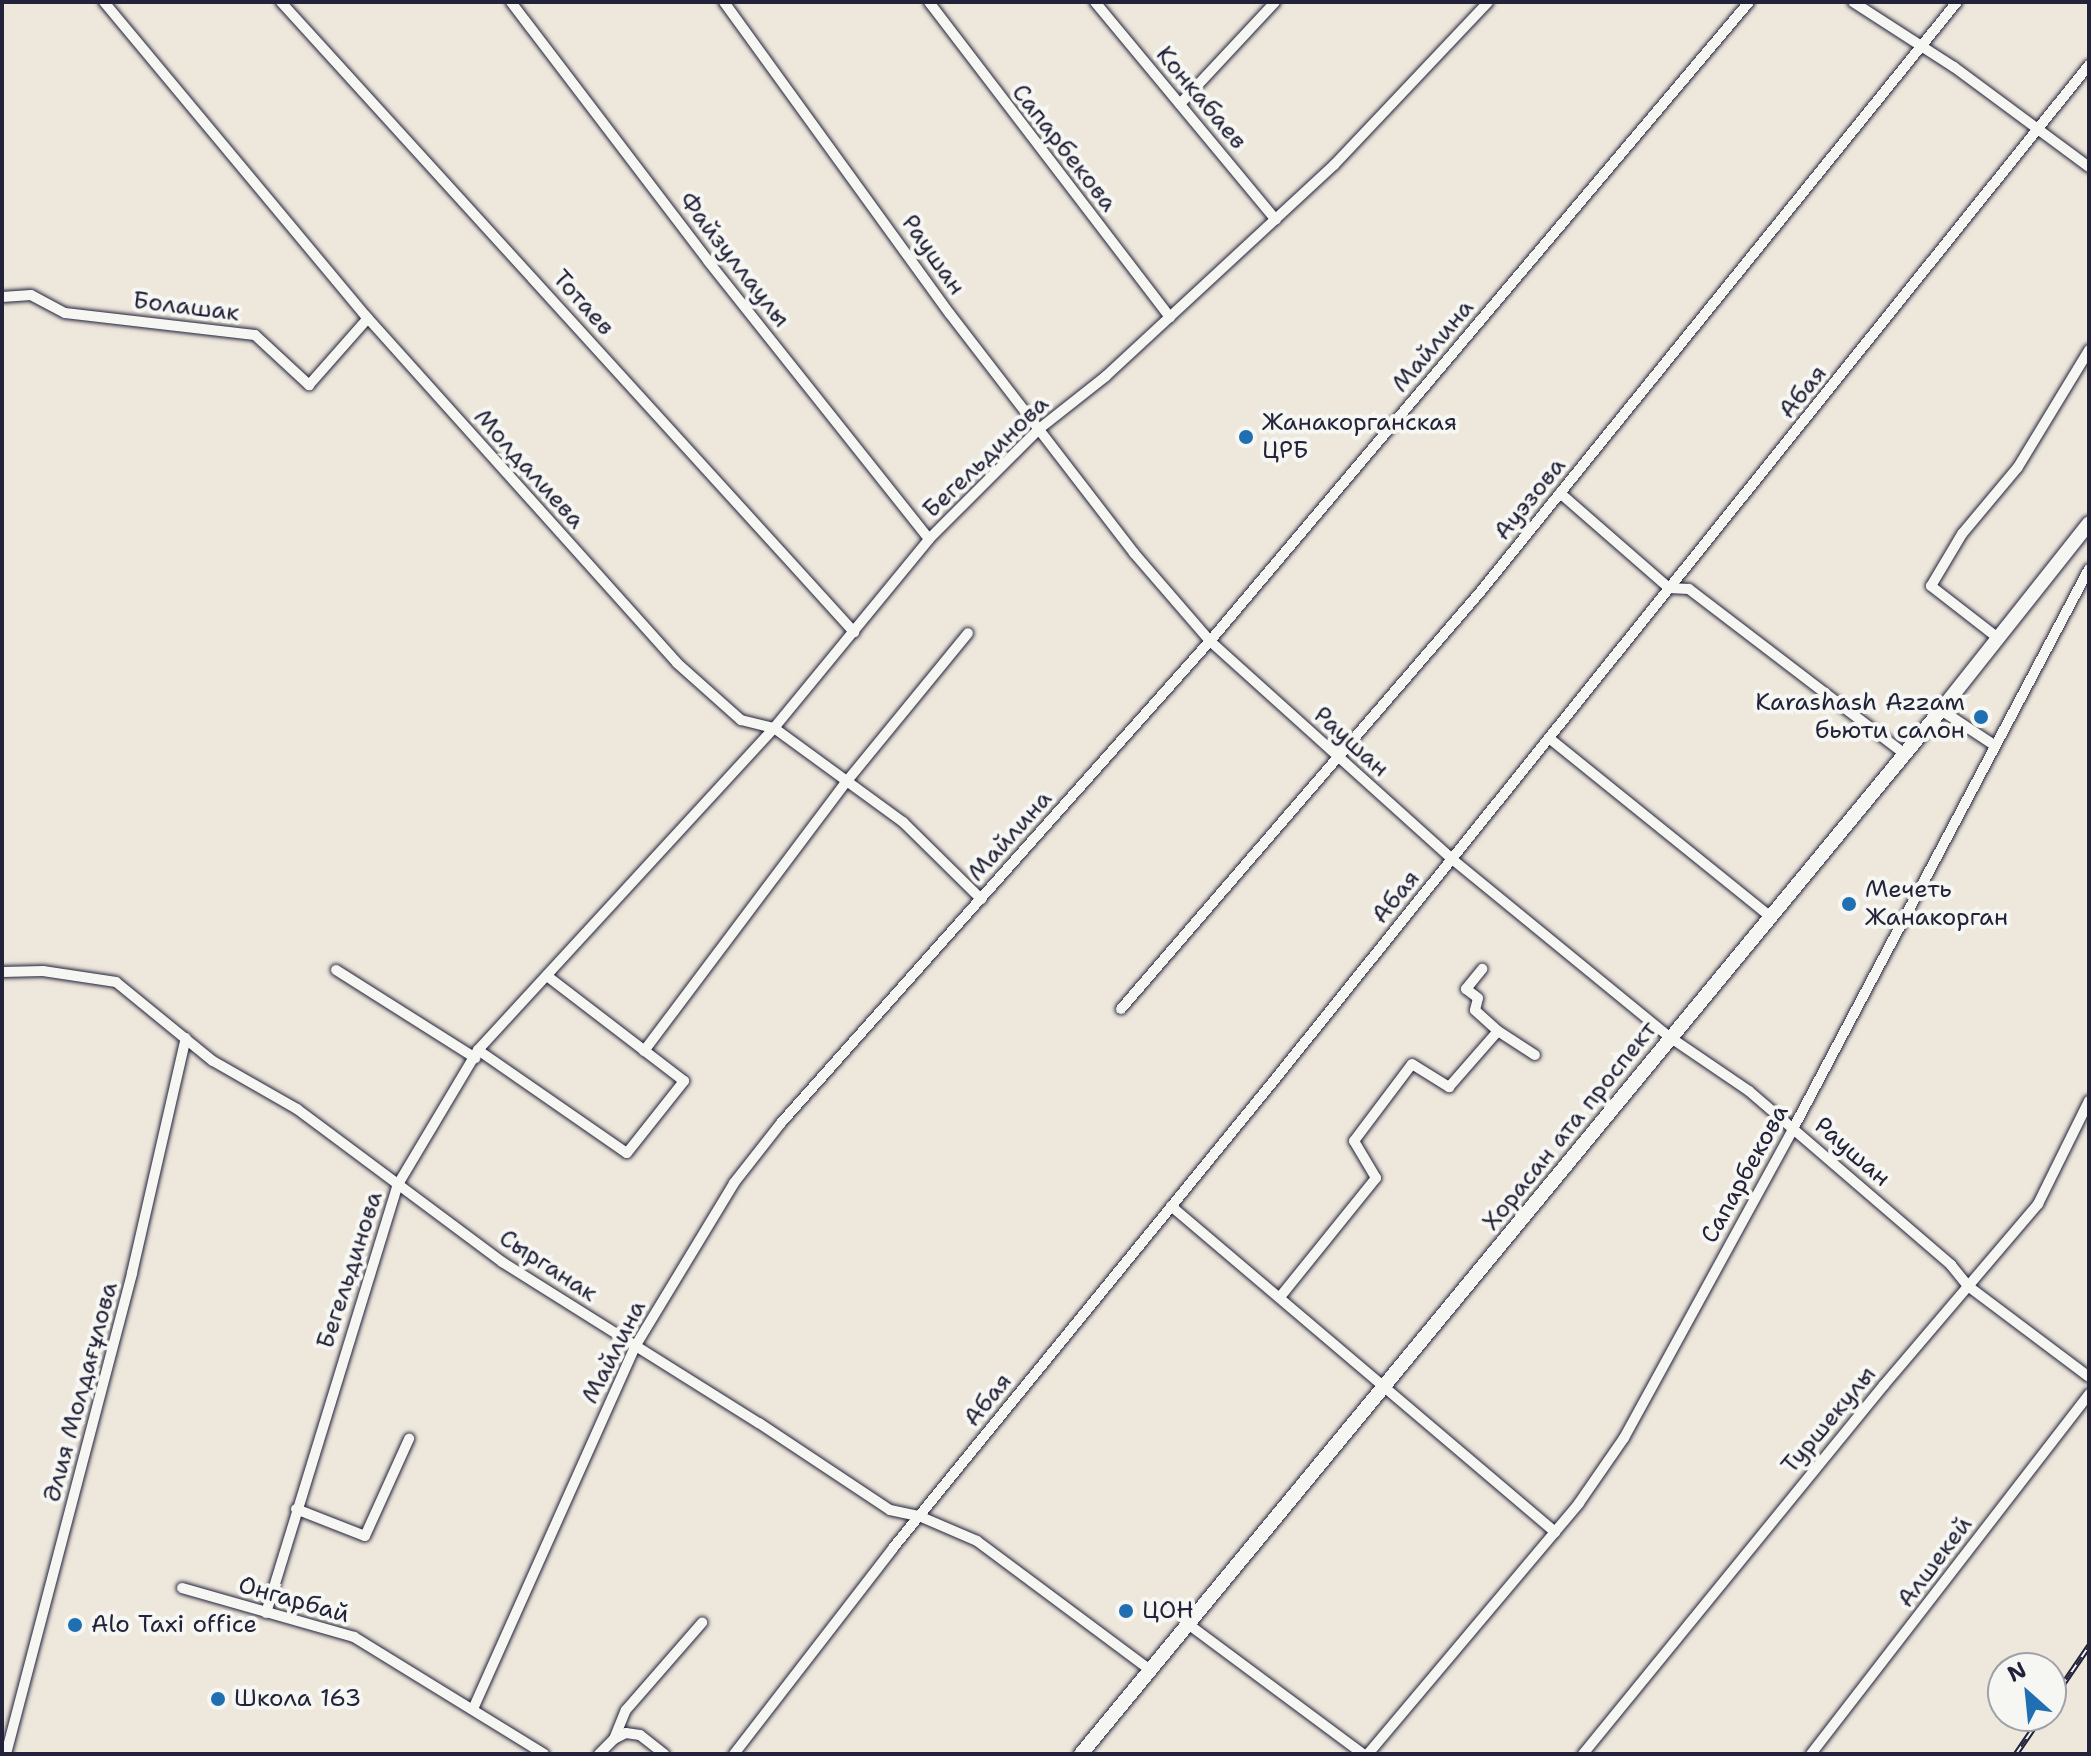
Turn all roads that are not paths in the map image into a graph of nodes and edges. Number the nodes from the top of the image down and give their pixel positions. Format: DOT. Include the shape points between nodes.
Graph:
graph roads {
  1 [pos="104,2"];
  2 [pos="281,2"];
  3 [pos="511,2"];
  4 [pos="724,2"];
  5 [pos="929,2"];
  6 [pos="1095,2"];
  7 [pos="1275,2"];
  8 [pos="1488,2"];
  9 [pos="1749,2"];
  10 [pos="1853,2"];
  11 [pos="1957,2"];
  12 [pos="1923,46"];
  13 [pos="2089,65"];
  14 [pos="1180,104"];
  15 [pos="2036,128"];
  16 [pos="2089,167"];
  17 [pos="1276,220"];
  18 [pos="2,297"];
  19 [pos="1170,317"];
  20 [pos="368,318"];
  21 [pos="2089,350"];
  22 [pos="1039,429"];
  23 [pos="1560,493"];
  24 [pos="2089,523"];
  25 [pos="929,539"];
  26 [pos="2089,569"];
  27 [pos="1669,588"];
  28 [pos="854,632"];
  29 [pos="968,633"];
  30 [pos="1998,638"];
  31 [pos="1210,641"];
  32 [pos="1941,710"];
  33 [pos="774,728"];
  34 [pos="1549,738"];
  35 [pos="1994,745"];
  36 [pos="1905,754"];
  37 [pos="1340,759"];
  38 [pos="847,781"];
  39 [pos="1452,859"];
  40 [pos="981,899"];
  41 [pos="1771,917"];
  42 [pos="1482,969"];
  43 [pos="336,970"];
  44 [pos="2,972"];
  45 [pos="547,976"];
  46 [pos="1121,1009"];
  47 [pos="1498,1031"];
  48 [pos="186,1038"];
  49 [pos="1671,1038"];
  50 [pos="644,1051"];
  51 [pos="476,1054"];
  52 [pos="1535,1055"];
  53 [pos="2089,1101"];
  54 [pos="1794,1127"];
  55 [pos="397,1186"];
  56 [pos="1171,1206"];
  57 [pos="1968,1286"];
  58 [pos="1280,1297"];
  59 [pos="636,1345"];
  60 [pos="2089,1377"];
  61 [pos="1385,1385"];
  62 [pos="2089,1394"];
  63 [pos="409,1439"];
  64 [pos="296,1509"];
  65 [pos="919,1516"];
  66 [pos="1555,1532"];
  67 [pos="182,1588"];
  68 [pos="266,1613"];
  69 [pos="702,1623"];
  70 [pos="1188,1624"];
  71 [pos="1150,1670"];
  72 [pos="473,1709"];
  73 [pos="614,1739"];
  74 [pos="6,1754"];
  75 [pos="544,1754"];
  76 [pos="599,1754"];
  77 [pos="664,1754"];
  78 [pos="734,1754"];
  79 [pos="1081,1754"];
  80 [pos="1366,1754"];
  81 [pos="1583,1754"];
  82 [pos="1811,1754"];
  1 -- 20 [label="street, Молдалиева"];
  2 -- 28 [label="street, Тотаев"];
  3 -- 25 [label="street, Файзуллаулы"];
  4 -- 22 [label="street, Раушан"];
  5 -- 19 [label="street, Сапарбекова"];
  6 -- 14 [label="street, Конкабаев"];
  7 -- 14 [label="street"];
  8 -- 17 [label="street, Бегельдинова"];
  9 -- 31 [label="street, Майлина"];
  10 -- 12 [label="street"];
  11 -- 12 [label="street, Ауэзова"];
  12 -- 15 [label="street"];
  12 -- 23 [label="street, Ауэзова"];
  13 -- 15 [label="street, Абая"];
  14 -- 17 [label="street, Конкабаев"];
  15 -- 16 [label="street"];
  15 -- 27 [label="street, Абая" via="1885,324"];
  17 -- 19 [label="street, Бегельдинова"];
  18 -- 20 [label="street, Болашак" via="31,295 65,313 255,335 309,385"];
  19 -- 22 [label="street, Бегельдинова"];
  20 -- 33 [label="street, Молдалиева" via="677,663 741,720"];
  21 -- 30 [label="street" via="2018,467 1962,534 1931,586"];
  22 -- 25 [label="street, Бегельдинова"];
  22 -- 31 [label="street, Раушан"];
  23 -- 27 [label="street"];
  23 -- 37 [label="street, Ауэзова"];
  24 -- 30 [label="main road, Хорасан ата проспект"];
  25 -- 28 [label="street, Бегельдинова"];
  26 -- 35 [label="street, Сапарбекова"];
  27 -- 34 [label="street, Абая"];
  27 -- 36 [label="street" via="1689,589"];
  28 -- 33 [label="street, Бегельдинова"];
  29 -- 38 [label="street"];
  30 -- 32 [label="main road, Хорасан ата проспект"];
  31 -- 37 [label="street, Раушан"];
  31 -- 40 [label="street, Майлина"];
  32 -- 35 [label="street"];
  32 -- 36 [label="main road, Хорасан ата проспект"];
  33 -- 38 [label="street, Молдалиева"];
  33 -- 45 [label="street, Бегельдинова"];
  34 -- 39 [label="street, Абая"];
  34 -- 41 [label="street"];
  35 -- 54 [label="street, Сапарбекова"];
  36 -- 41 [label="main road, Хорасан ата проспект"];
  37 -- 39 [label="street, Раушан"];
  37 -- 46 [label="street, Ауэзова"];
  38 -- 40 [label="street, Молдалиева" via="903,822"];
  38 -- 50 [label="street"];
  39 -- 49 [label="street, Раушан"];
  39 -- 56 [label="street, Абая"];
  40 -- 59 [label="street, Майлина" via="734,1183"];
  41 -- 49 [label="main road, Хорасан ата проспект"];
  42 -- 47 [label="street" via="1466,989 1478,998 1475,1010"];
  43 -- 51 [label="street"];
  44 -- 48 [label="street, Сырганак" via="43,971 116,982"];
  45 -- 50 [label="street"];
  45 -- 51 [label="street, Бегельдинова"];
  47 -- 52 [label="street"];
  47 -- 58 [label="street" via="1449,1087 1412,1064 1354,1141 1376,1178"];
  48 -- 55 [label="street, Сырганак" via="213,1061 297,1109"];
  48 -- 74 [label="street, Әлия Молдағұлова" via="132,1273"];
  49 -- 54 [label="street, Раушан"];
  49 -- 61 [label="main road, Хорасан ата проспект"];
  50 -- 51 [label="street" via="684,1081 627,1153"];
  51 -- 55 [label="street, Бегельдинова"];
  53 -- 57 [label="street, Туршекулы" via="2038,1204"];
  54 -- 57 [label="street, Раушан" via="1951,1265"];
  54 -- 66 [label="street, Сапарбекова" via="1624,1438"];
  55 -- 59 [label="street, Сырганак" via="502,1262"];
  55 -- 64 [label="street, Бегельдинова"];
  56 -- 58 [label="street"];
  56 -- 65 [label="street, Абая"];
  57 -- 60 [label="street, Раушан"];
  57 -- 81 [label="street, Туршекулы"];
  58 -- 61 [label="street"];
  59 -- 65 [label="street, Сырганак" via="890,1510"];
  59 -- 72 [label="street, Майлина"];
  61 -- 66 [label="street"];
  61 -- 70 [label="main road, Хорасан ата проспект"];
  62 -- 82 [label="street, Алшекей"];
  63 -- 64 [label="street" via="365,1536"];
  64 -- 68 [label="street, Бегельдинова"];
  65 -- 71 [label="street, Сырганак" via="977,1541"];
  65 -- 78 [label="street, Абая"];
  66 -- 80 [label="street, Сапарбекова"];
  67 -- 68 [label="street, Онгарбай"];
  68 -- 72 [label="street, Онгарбай" via="354,1637"];
  69 -- 73 [label="street" via="626,1710"];
  70 -- 71 [label="main road, Хорасан ата проспект"];
  70 -- 80 [label="street"];
  71 -- 79 [label="main road, Хорасан ата проспект"];
  72 -- 75 [label="street"];
  73 -- 76 [label="street"];
  73 -- 77 [label="street" via="626,1733 640,1735"];
}
